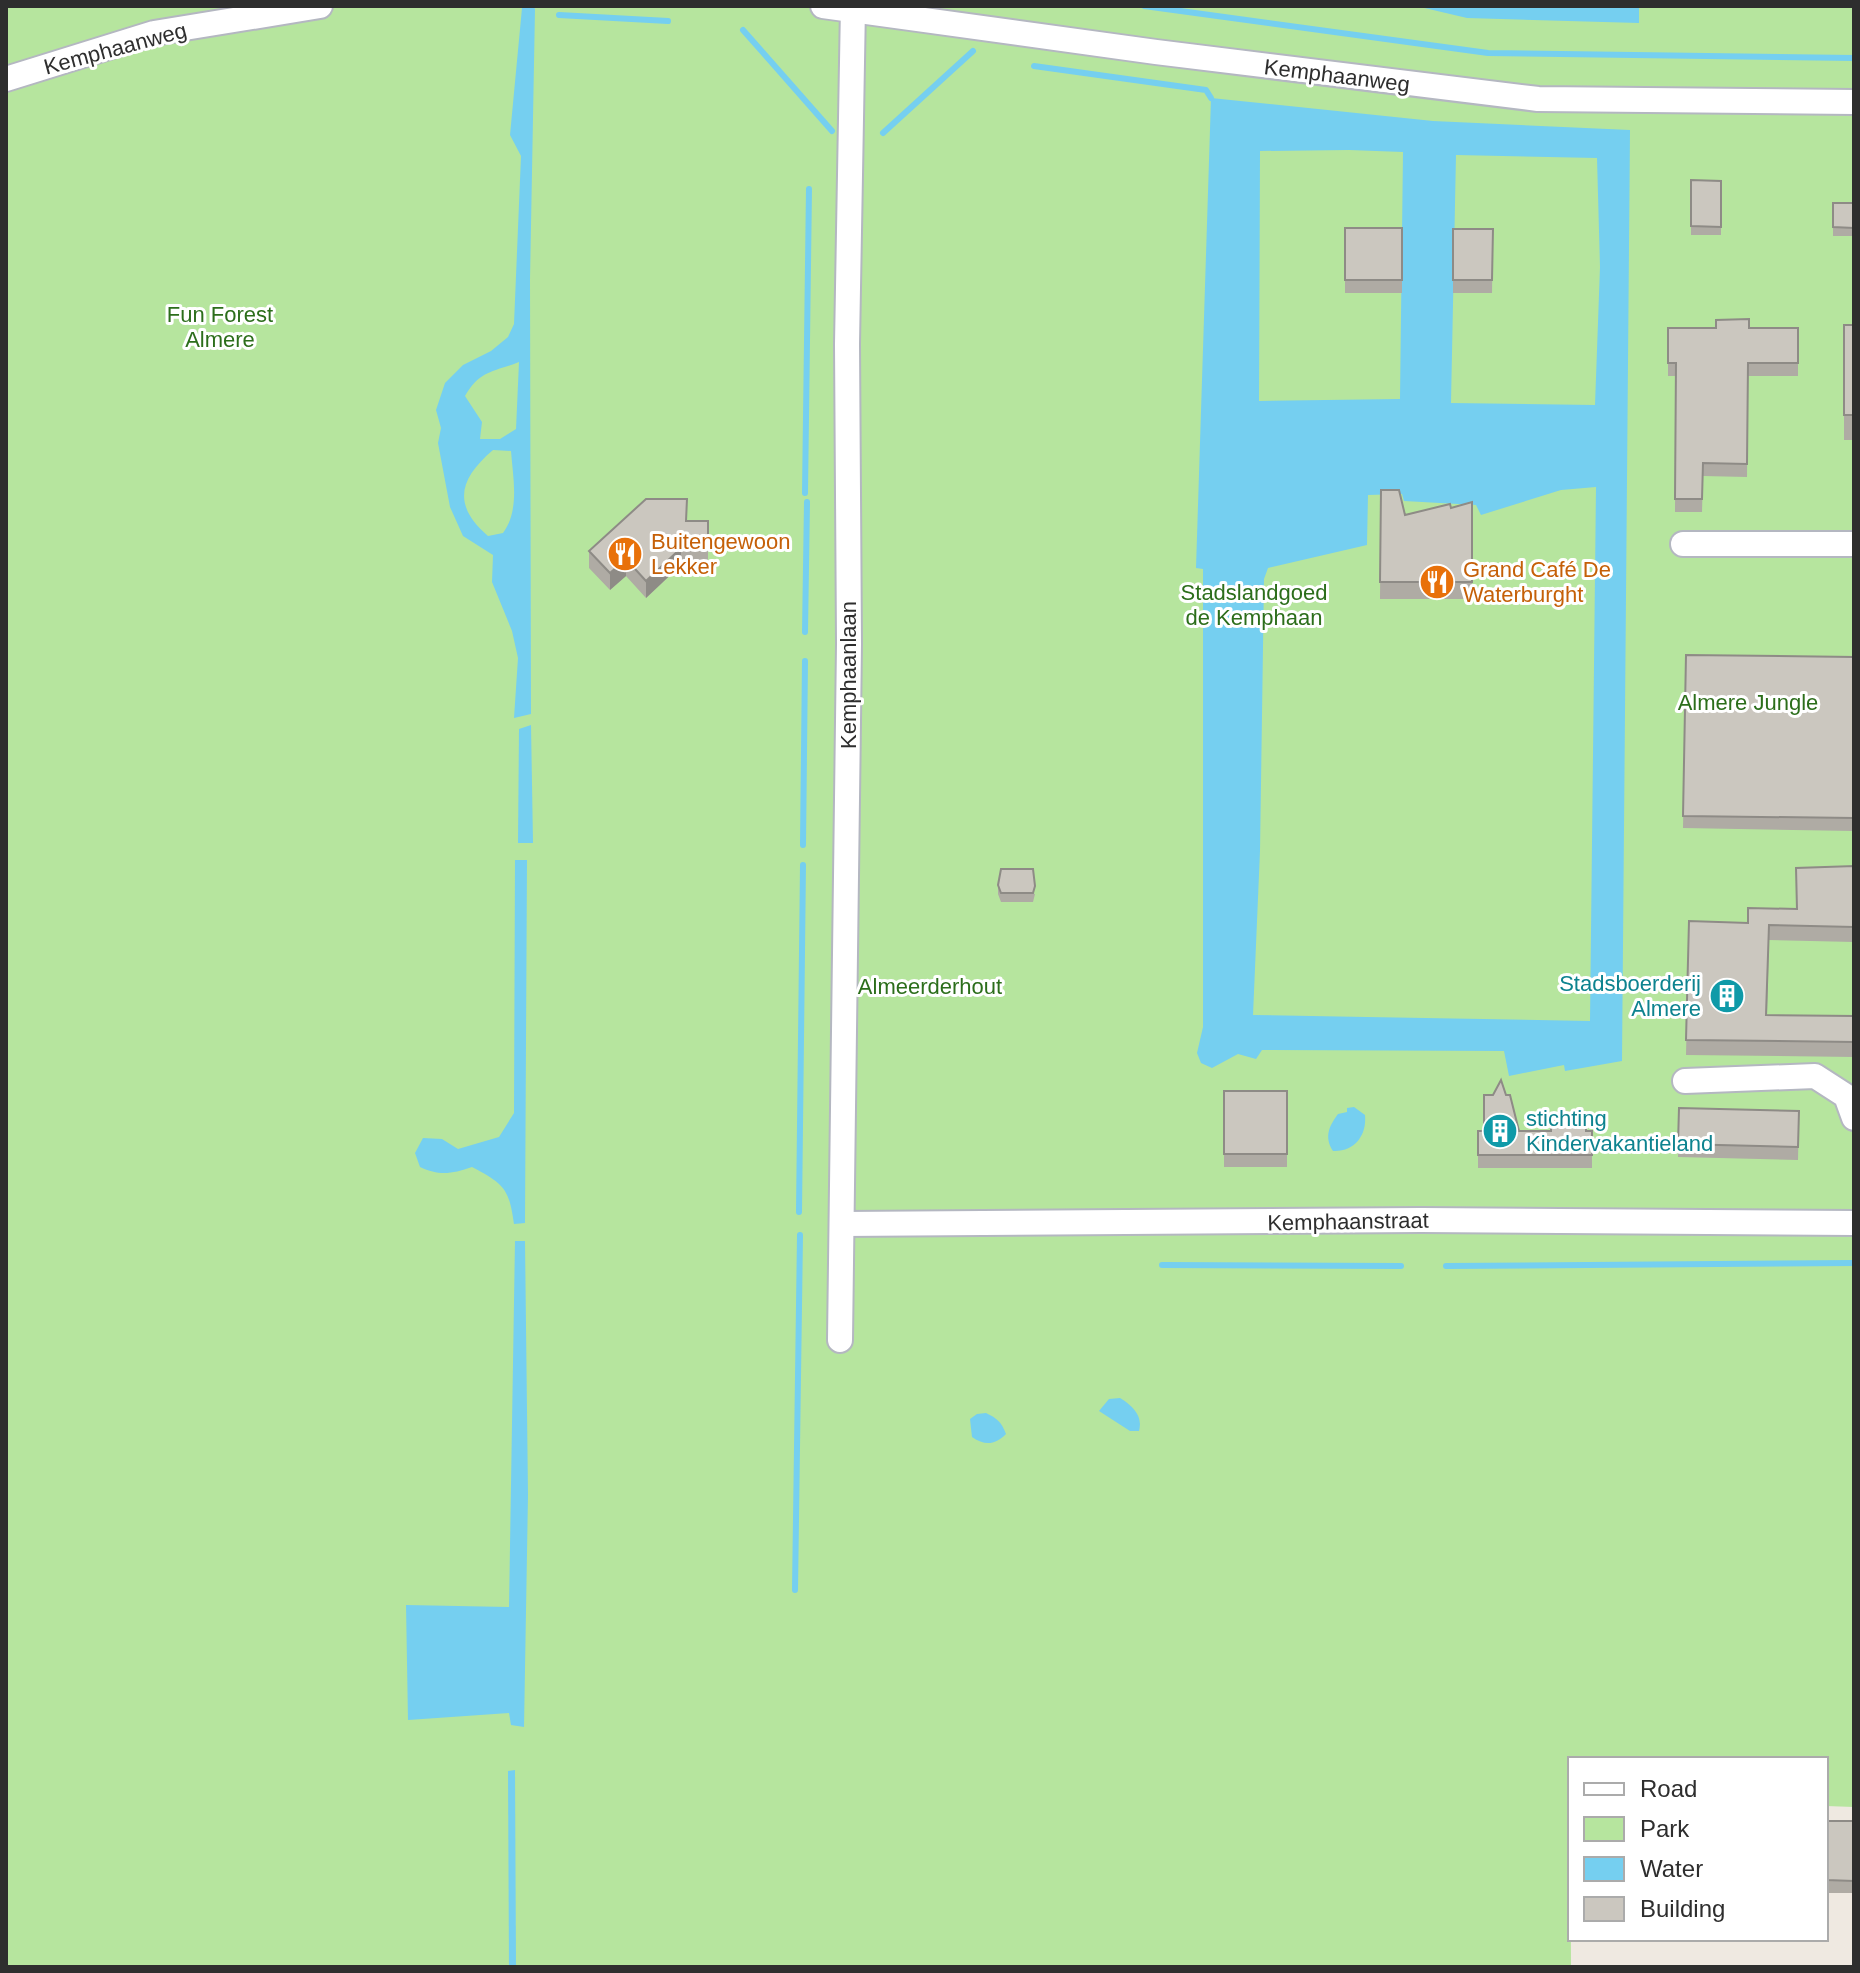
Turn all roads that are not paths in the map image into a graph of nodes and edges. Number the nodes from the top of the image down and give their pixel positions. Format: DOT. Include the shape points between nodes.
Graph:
graph roads {
  1 [pos="320,6"];
  2 [pos="823,6"];
  3 [pos="854,7"];
  4 [pos="6,79"];
  5 [pos="1854,102"];
  6 [pos="1683,544"];
  7 [pos="1854,544"];
  8 [pos="1685,1081"];
  9 [pos="1854,1118"];
  10 [pos="1854,1223"];
  11 [pos="842,1224"];
  12 [pos="840,1340"];
  1 -- 4 [label="street, Kemphaanweg" via="154,33"];
  2 -- 3 [label="street, Kemphaanweg"];
  3 -- 5 [label="street, Kemphaanweg" via="1156,52 1538,99"];
  3 -- 11 [label="street, Kemphaanlaan"];
  6 -- 7 [label="street"];
  8 -- 9 [label="street" via="1815,1076 1846,1096"];
  10 -- 11 [label="street, Kemphaanstraat"];
  11 -- 12 [label="street, Kemphaanlaan"];
}
